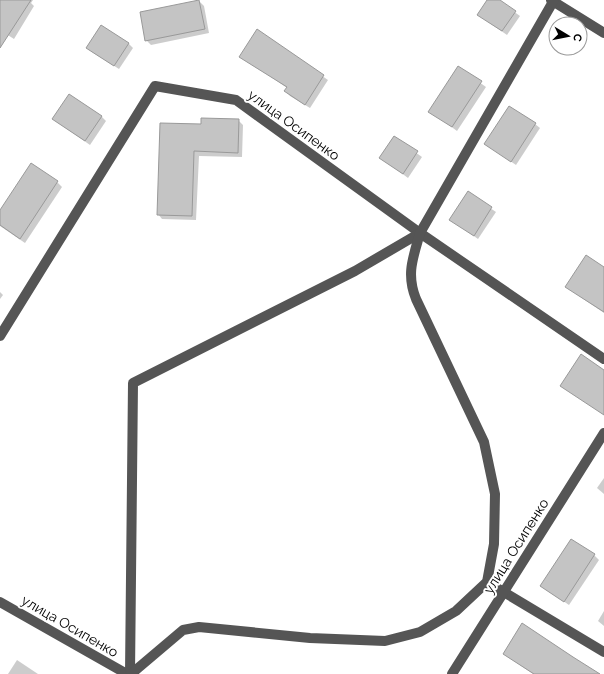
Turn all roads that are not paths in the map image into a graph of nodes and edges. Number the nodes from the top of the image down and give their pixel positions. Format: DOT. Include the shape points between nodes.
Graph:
graph roads {
  1 [pos="553,0"];
  2 [pos="604,33"];
  3 [pos="420,233"];
  4 [pos="0,336"];
  5 [pos="604,359"];
  6 [pos="604,433"];
  7 [pos="487,582"];
  8 [pos="504,592"];
  9 [pos="0,602"];
  10 [pos="604,652"];
  11 [pos="129,674"];
  12 [pos="452,674"];
  1 -- 2 [label="street"];
  1 -- 3 [label="street"];
  3 -- 4 [label="street, улица Осипенко" via="236,100 154,86"];
  3 -- 5 [label="street, улица Осипенко"];
  3 -- 7 [label="street" via="410,271 411,286 484,442 495,494 494,544"];
  3 -- 11 [label="street" via="355,271 134,383"];
  6 -- 8 [label="street, улица Осипенко"];
  7 -- 8 [label="street"];
  7 -- 11 [label="street" via="456,611 420,632 385,641 310,638 199,627 184,630"];
  8 -- 10 [label="street"];
  8 -- 12 [label="street, улица Осипенко"];
  9 -- 11 [label="street, улица Осипенко"];
}
